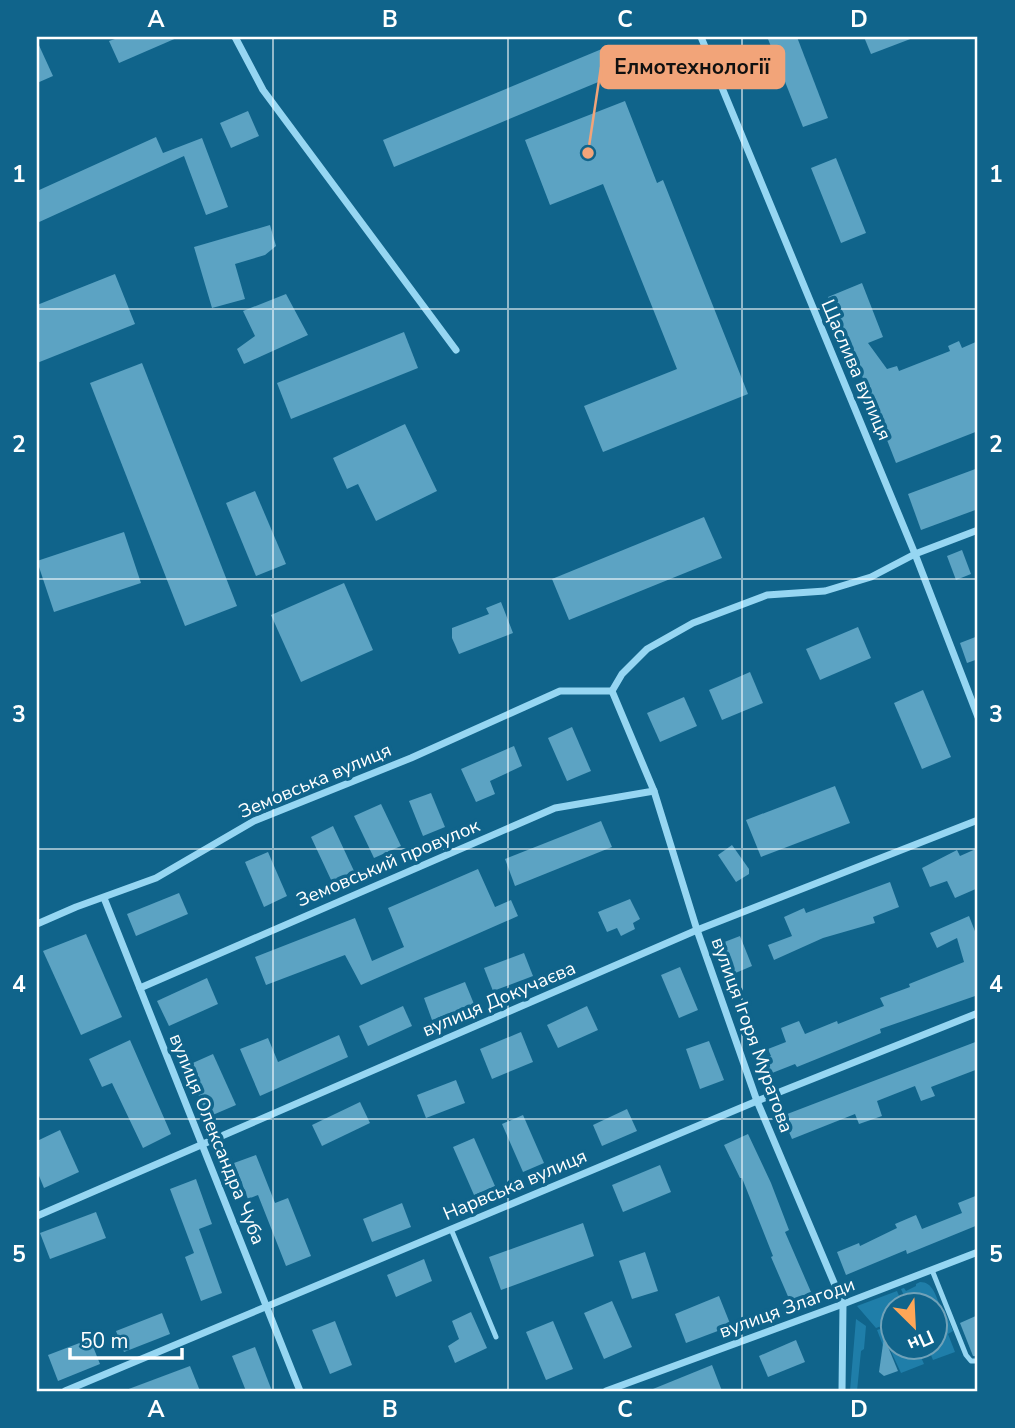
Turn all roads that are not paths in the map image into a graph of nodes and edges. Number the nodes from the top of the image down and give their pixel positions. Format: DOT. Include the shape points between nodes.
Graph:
graph roads {
  1 [pos="235,37"];
  2 [pos="701,37"];
  3 [pos="456,350"];
  4 [pos="978,530"];
  5 [pos="915,554"];
  6 [pos="612,691"];
  7 [pos="978,717"];
  8 [pos="654,790"];
  9 [pos="978,820"];
  10 [pos="104,898"];
  11 [pos="37,923"];
  12 [pos="698,930"];
  13 [pos="140,988"];
  14 [pos="978,1013"];
  15 [pos="757,1101"];
  16 [pos="202,1144"];
  17 [pos="37,1216"];
  18 [pos="451,1229"];
  19 [pos="978,1252"];
  20 [pos="932,1270"];
  21 [pos="843,1304"];
  22 [pos="267,1307"];
  23 [pos="496,1337"];
  24 [pos="978,1361"];
  25 [pos="65,1391"];
  26 [pos="300,1391"];
  27 [pos="606,1391"];
  28 [pos="842,1391"];
  1 -- 3 [label="street" via="263,90"];
  2 -- 5 [label="street, Щаслива вулиця"];
  4 -- 5 [label="street"];
  5 -- 6 [label="street" via="871,577 825,592 767,595 692,623 647,649"];
  5 -- 7 [label="street, Щаслива вулиця"];
  6 -- 8 [label="street, вулиця Ігоря Муратова"];
  6 -- 10 [label="street, Земовська вулиця" via="560,691 254,821 156,878"];
  8 -- 12 [label="street, вулиця Ігоря Муратова"];
  8 -- 13 [label="street, Земовський провулок" via="555,808"];
  9 -- 12 [label="street, вулиця Докучаєва"];
  10 -- 11 [label="street, Земовська вулиця"];
  10 -- 13 [label="street, вулиця Олександра Чуба"];
  12 -- 15 [label="street, вулиця Ігоря Муратова"];
  12 -- 16 [label="street, вулиця Докучаєва"];
  13 -- 16 [label="street, вулиця Олександра Чуба"];
  14 -- 15 [label="street, Нарвська вулиця"];
  15 -- 18 [label="street, Нарвська вулиця"];
  15 -- 21 [label="street, вулиця Ігоря Муратова"];
  16 -- 17 [label="street, вулиця Докучаєва"];
  16 -- 22 [label="street, вулиця Олександра Чуба"];
  18 -- 22 [label="street, Нарвська вулиця"];
  18 -- 23 [label="lane"];
  19 -- 20 [label="street, вулиця Злагоди"];
  20 -- 21 [label="street, вулиця Злагоди"];
  20 -- 24 [label="lane" via="966,1355"];
  21 -- 27 [label="street, вулиця Злагоди"];
  21 -- 28 [label="street, вулиця Ігоря Муратова"];
  22 -- 25 [label="street, Нарвська вулиця"];
  22 -- 26 [label="street, вулиця Олександра Чуба"];
}
